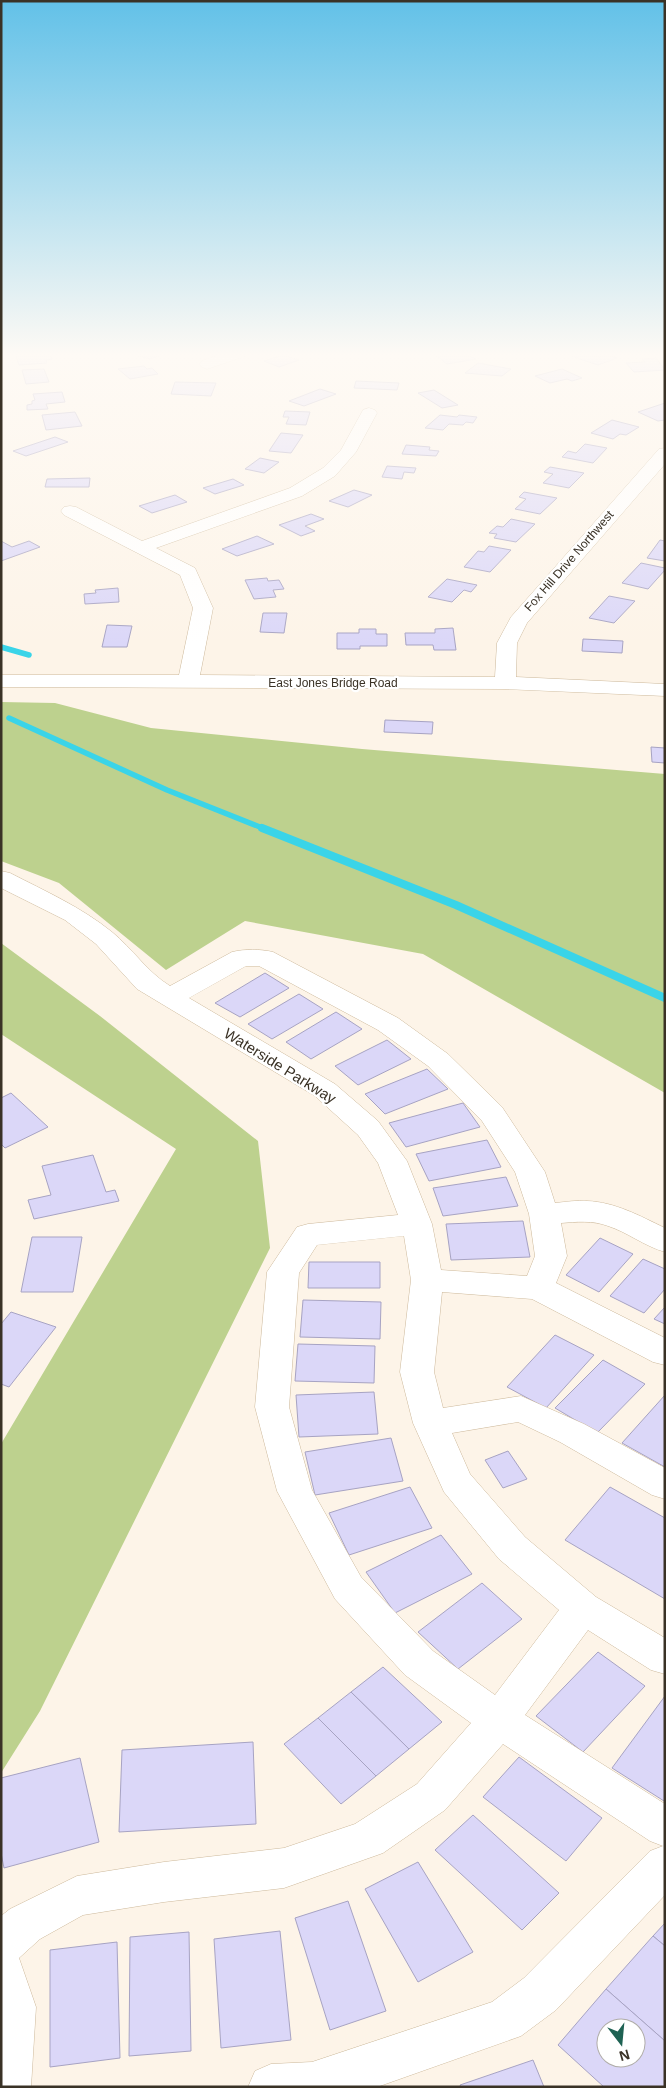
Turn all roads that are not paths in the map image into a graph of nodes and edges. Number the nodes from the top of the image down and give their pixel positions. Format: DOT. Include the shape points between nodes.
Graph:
graph roads {
  1 [pos="349,450"];
  2 [pos="665,453"];
  3 [pos="70,511"];
  4 [pos="142,547"];
  5 [pos="1,681"];
  6 [pos="188,683"];
  7 [pos="506,683"];
  8 [pos="665,690"];
  9 [pos="1,878"];
  10 [pos="169,998"];
  11 [pos="544,1214"];
  12 [pos="417,1224"];
  13 [pos="665,1241"];
  14 [pos="427,1280"];
  15 [pos="538,1288"];
  16 [pos="665,1353"];
  17 [pos="430,1423"];
  18 [pos="665,1484"];
  19 [pos="582,1608"];
  20 [pos="665,1658"];
  21 [pos="499,1720"];
  22 [pos="665,1827"];
  23 [pos="665,1865"];
  24 [pos="1,1945"];
  25 [pos="1,1967"];
  26 [pos="8,2087"];
  27 [pos="271,2087"];
  1 -- 4 [label="street" via="329,472 296,492"];
  2 -- 7 [label="street, Fox Hill Drive Northwest" via="518,621 507,643"];
  3 -- 4 [label="street"];
  4 -- 6 [label="street" via="188,572 203,608"];
  5 -- 6 [label="street, East Jones Bridge Road"];
  6 -- 7 [label="street, East Jones Bridge Road"];
  7 -- 8 [label="street, East Jones Bridge Road"];
  9 -- 10 [label="street, Waterside Parkway" via="74,915 105,939 146,984"];
  10 -- 11 [label="street" via="241,958 264,958 388,1024 438,1060 492,1114 530,1172"];
  10 -- 12 [label="street, Waterside Parkway" via="325,1090 368,1128 392,1161"];
  11 -- 13 [label="street" via="588,1211 616,1217"];
  11 -- 15 [label="street" via="551,1256"];
  12 -- 14 [label="street, Waterside Parkway"];
  12 -- 21 [label="street" via="308,1235 283,1272 272,1407 295,1491 348,1588 419,1663"];
  14 -- 15 [label="street"];
  14 -- 17 [label="street, Waterside Parkway" via="417,1372"];
  15 -- 16 [label="street"];
  17 -- 18 [label="street" via="521,1409"];
  17 -- 19 [label="street, Waterside Parkway" via="456,1482 512,1548"];
  19 -- 20 [label="street, Waterside Parkway"];
  19 -- 21 [label="street"];
  21 -- 22 [label="street"];
  21 -- 24 [label="street" via="431,1797 368,1839 284,1868 77,1896 25,1924"];
  23 -- 27 [label="street" via="540,1994 505,2020 312,2085"];
  25 -- 26 [label="street" via="14,2007"];
}
